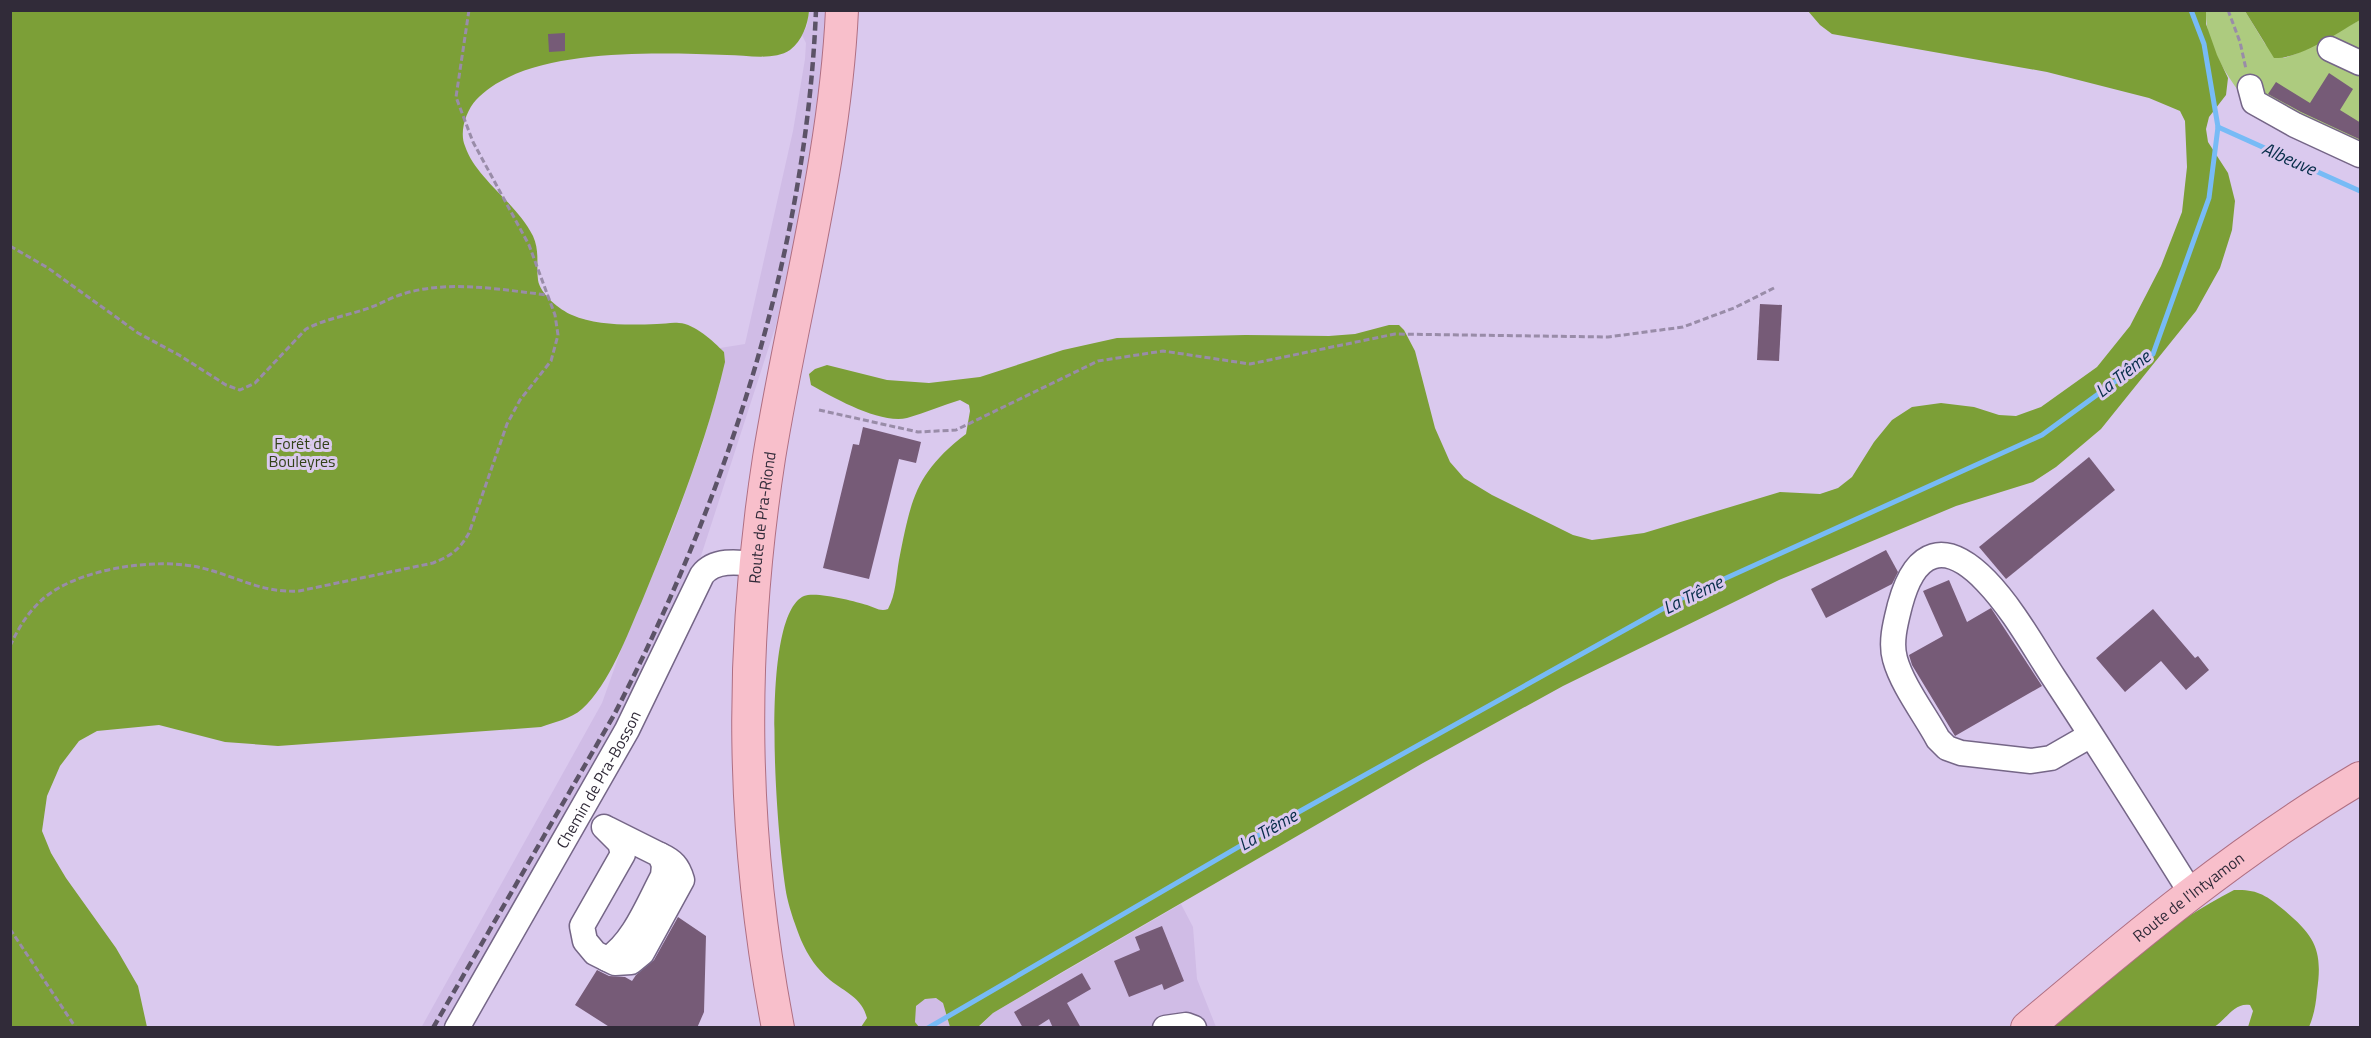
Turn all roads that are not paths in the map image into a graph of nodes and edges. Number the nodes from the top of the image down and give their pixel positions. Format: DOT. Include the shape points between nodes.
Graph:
graph roads {
  1 [pos="842,10"];
  2 [pos="2330,49"];
  3 [pos="2361,63"];
  4 [pos="2250,87"];
  5 [pos="2361,155"];
  6 [pos="756,564"];
  7 [pos="2091,735"];
  8 [pos="2361,778"];
  9 [pos="580,813"];
  10 [pos="604,827"];
  11 [pos="2191,893"];
  12 [pos="456,1028"];
  13 [pos="778,1028"];
  14 [pos="1165,1028"];
  15 [pos="1194,1028"];
  16 [pos="2027,1028"];
  1 -- 6 [label="main road, Route de Pra-Riond" via="833,104 770,455"];
  2 -- 3 [label="street"];
  4 -- 5 [label="street" via="2254,102"];
  6 -- 9 [label="street, Chemin de Pra-Bosson" via="717,565 708,567 702,575 627,730"];
  6 -- 13 [label="main road, Route de Pra-Riond" via="747,684 749,792 757,900"];
  7 -- 7 [label="street" via="1986,581 1953,557 1939,555 1920,563 1912,573 1898,611 1895,657 1938,739 1947,748 1973,755 2043,760"];
  7 -- 11 [label="street"];
  8 -- 11 [label="main road, Route de l'Intyamon"];
  9 -- 10 [label="street"];
  9 -- 12 [label="street, Chemin de Pra-Bosson"];
  10 -- 10 [label="street" via="620,843 622,854 582,926 585,941 595,954 615,963 631,963 642,953 682,880 678,867 670,860"];
  11 -- 16 [label="main road, Route de l'Intyamon"];
  14 -- 15 [label="street" via="1186,1024"];
}
